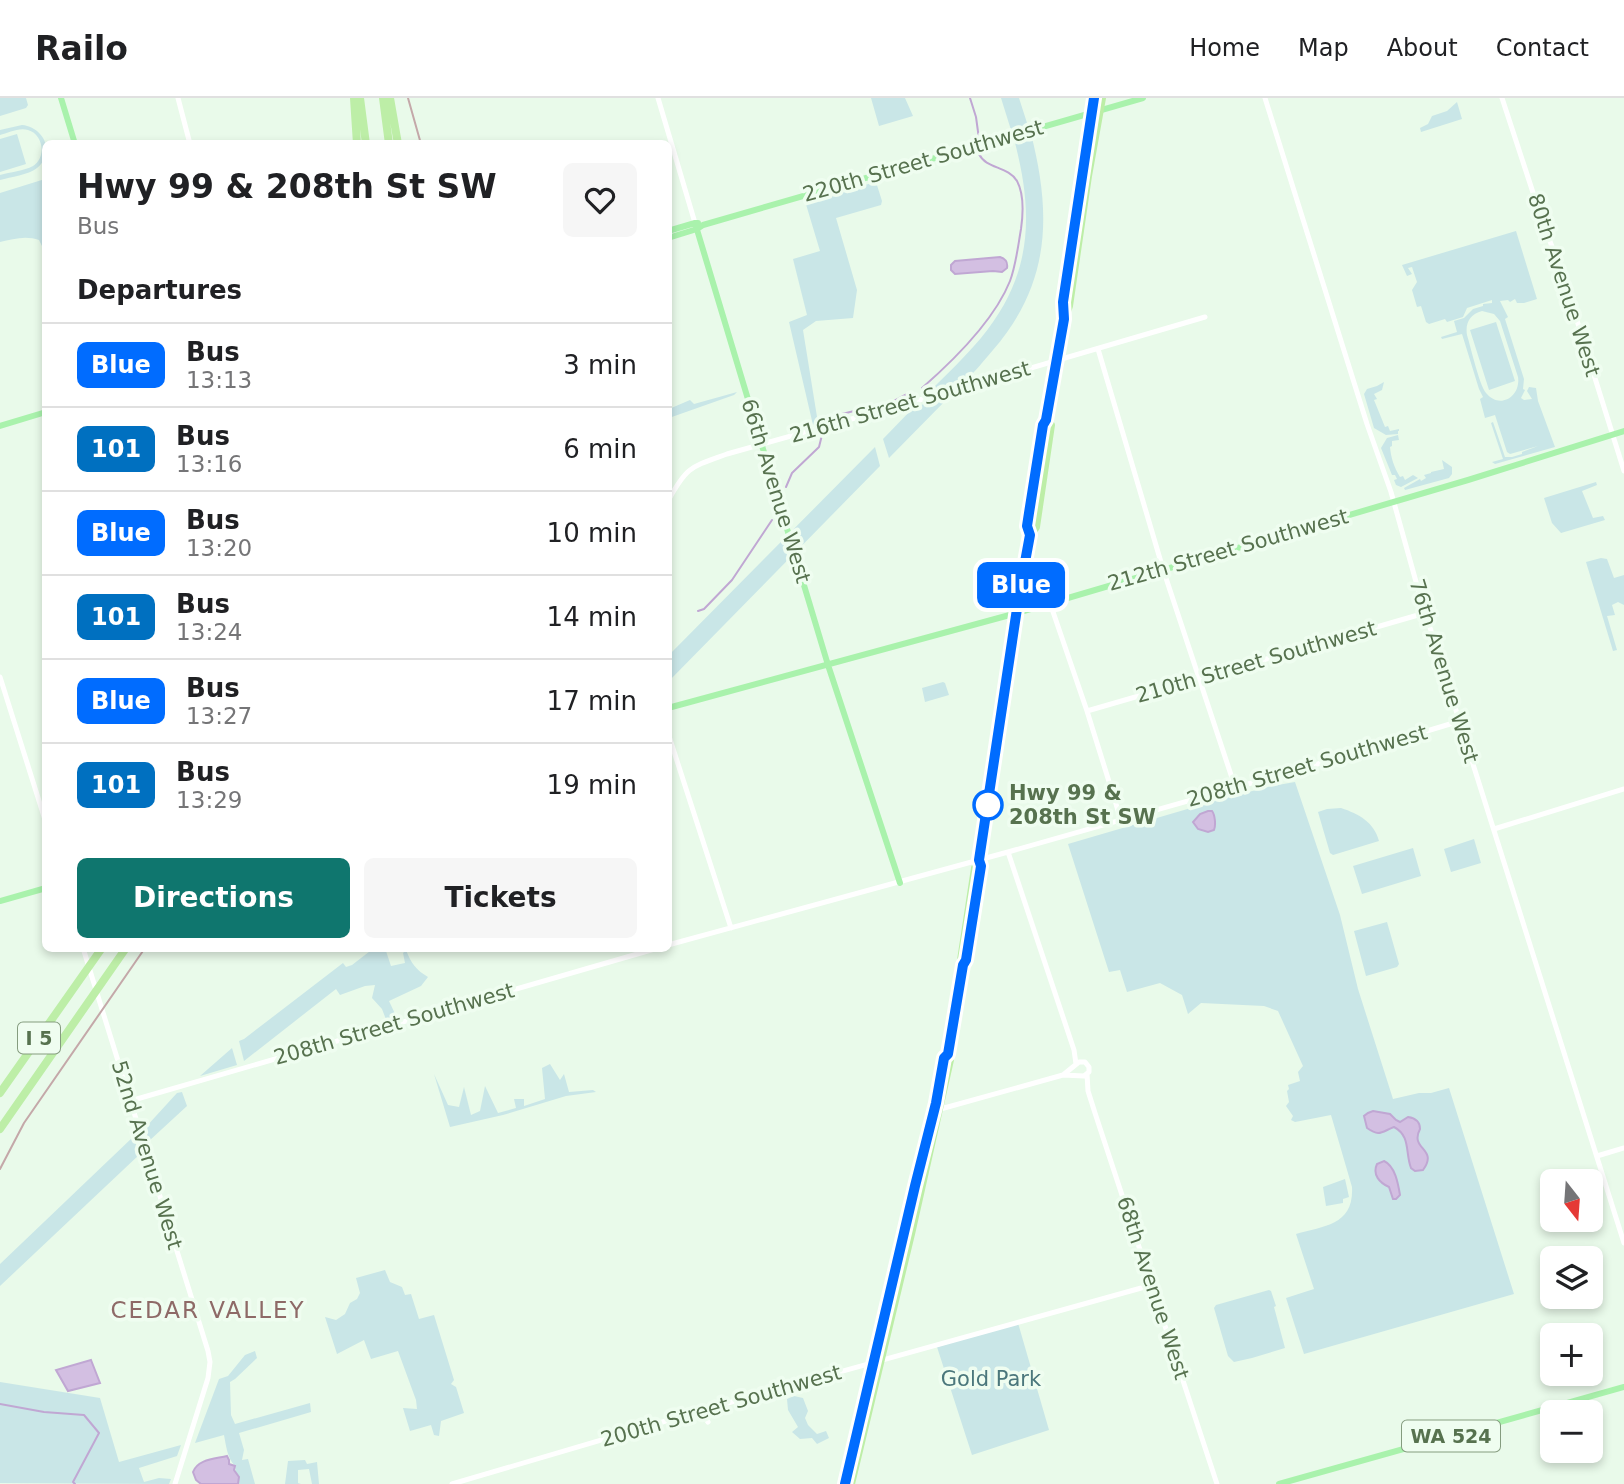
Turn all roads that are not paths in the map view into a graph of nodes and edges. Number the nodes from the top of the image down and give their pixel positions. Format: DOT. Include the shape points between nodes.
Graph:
graph roads {
  1 [pos="61,98"];
  2 [pos="177,98"];
  3 [pos="354,98"];
  4 [pos="360,98"];
  5 [pos="383,98"];
  6 [pos="390,98"];
  7 [pos="658,98"];
  8 [pos="1094,98"];
  9 [pos="1102,98"];
  10 [pos="1143,98"];
  11 [pos="1265,98"];
  12 [pos="1502,98"];
  13 [pos="1096,112"];
  14 [pos="74,140"];
  15 [pos="189,140"];
  16 [pos="357,140"];
  17 [pos="365,140"];
  18 [pos="388,140"];
  19 [pos="397,140"];
  20 [pos="671,140"];
  21 [pos="672,143"];
  22 [pos="698,226"];
  23 [pos="672,230"];
  24 [pos="672,236"];
  25 [pos="1205,317"];
  26 [pos="1098,349"];
  27 [pos="1056,360"];
  28 [pos="42,413"];
  29 [pos="1046,420"];
  30 [pos="0,426"];
  31 [pos="1624,431"];
  32 [pos="1612,435"];
  33 [pos="762,444"];
  34 [pos="1624,471"];
  35 [pos="1036,472"];
  36 [pos="1041,490"];
  37 [pos="672,494"];
  38 [pos="1393,502"];
  39 [pos="1030,535"];
  40 [pos="1163,569"];
  41 [pos="1050,603"];
  42 [pos="1017,613"];
  43 [pos="1426,613"];
  44 [pos="828,665"];
  45 [pos="0,677"];
  46 [pos="1200,678"];
  47 [pos="672,707"];
  48 [pos="1087,711"];
  49 [pos="1460,721"];
  50 [pos="672,745"];
  51 [pos="1235,786"];
  52 [pos="1624,789"];
  53 [pos="42,810"];
  54 [pos="1121,820"];
  55 [pos="1494,830"];
  56 [pos="1009,852"];
  57 [pos="979,860"];
  58 [pos="900,883"];
  59 [pos="42,889"];
  60 [pos="0,901"];
  61 [pos="731,929"];
  62 [pos="672,945"];
  63 [pos="965,946"];
  64 [pos="84,952"];
  65 [pos="99,952"];
  66 [pos="124,952"];
  67 [pos="644,952"];
  68 [pos="1074,1050"];
  69 [pos="1083,1061"];
  70 [pos="1075,1065"];
  71 [pos="1087,1074"];
  72 [pos="1063,1075"];
  73 [pos="1079,1076"];
  74 [pos="1088,1091"];
  75 [pos="0,1093"];
  76 [pos="130,1101"];
  77 [pos="937,1110"];
  78 [pos="0,1129"];
  79 [pos="1624,1148"];
  80 [pos="1597,1156"];
  81 [pos="1624,1243"];
  82 [pos="1152,1286"];
  83 [pos="876,1361"];
  84 [pos="1624,1387"];
  85 [pos="693,1413"];
  86 [pos="708,1422"];
  87 [pos="175,1484"];
  88 [pos="452,1484"];
  89 [pos="845,1484"];
  90 [pos="851,1484"];
  91 [pos="1217,1484"];
  92 [pos="1279,1484"];
  1 -- 14 [label="main road"];
  2 -- 15 [label="street"];
  3 -- 16 [label="highway"];
  4 -- 17 [label="highway"];
  5 -- 18 [label="highway"];
  6 -- 19 [label="highway"];
  7 -- 20 [label="street, 66th Avenue West"];
  8 -- 13 [label="highway"];
  9 -- 13 [label="highway"];
  10 -- 13 [label="main road, 220th Street Southwest"];
  11 -- 38 [label="street, 76th Avenue West"];
  12 -- 32 [label="street, 80th Avenue West"];
  13 -- 22 [label="main road, 220th Street Southwest"];
  13 -- 27 [label="highway" via="1069,306"];
  21 -- 22 [label="street, 66th Avenue West"];
  22 -- 23 [label="main road, 220th Street Southwest"];
  22 -- 24 [label="main road, 220th Street Southwest"];
  22 -- 33 [label="main road, 66th Avenue West"];
  25 -- 26 [label="street, 216th Street Southwest"];
  26 -- 27 [label="street, 216th Street Southwest"];
  26 -- 40 [label="street"];
  27 -- 29 [label="highway"];
  27 -- 33 [label="street, 216th Street Southwest"];
  28 -- 30 [label="main road"];
  29 -- 35 [label="highway"];
  29 -- 36 [label="highway" via="1051,425"];
  31 -- 32 [label="main road, 212th Street Southwest"];
  32 -- 34 [label="street, 80th Avenue West"];
  32 -- 38 [label="main road, 212th Street Southwest"];
  33 -- 37 [label="street, 216th Street Southwest" via="693,466"];
  33 -- 44 [label="main road, 66th Avenue West"];
  35 -- 36 [label="main road"];
  35 -- 39 [label="highway" via="1027,526"];
  36 -- 39 [label="highway" via="1036,527"];
  38 -- 40 [label="main road, 212th Street Southwest"];
  38 -- 43 [label="street, 76th Avenue West"];
  39 -- 42 [label="highway"];
  40 -- 41 [label="main road, 212th Street Southwest"];
  40 -- 46 [label="street"];
  41 -- 42 [label="main road, 212th Street Southwest"];
  41 -- 48 [label="street"];
  42 -- 44 [label="main road, 212th Street Southwest"];
  42 -- 57 [label="highway"];
  43 -- 46 [label="street, 210th Street Southwest"];
  43 -- 49 [label="street, 76th Avenue West"];
  44 -- 47 [label="main road, 212th Street Southwest"];
  44 -- 58 [label="main road, 66th Avenue West"];
  45 -- 53 [label="street"];
  46 -- 48 [label="street, 210th Street Southwest"];
  46 -- 51 [label="street"];
  48 -- 54 [label="street"];
  49 -- 51 [label="street, 208th Street Southwest"];
  49 -- 55 [label="street, 76th Avenue West"];
  50 -- 61 [label="street"];
  51 -- 54 [label="street, 208th Street Southwest"];
  52 -- 55 [label="street"];
  54 -- 56 [label="street, 208th Street Southwest"];
  55 -- 80 [label="street, 76th Avenue West"];
  56 -- 57 [label="street, 208th Street Southwest"];
  56 -- 68 [label="street"];
  57 -- 58 [label="street, 208th Street Southwest"];
  57 -- 63 [label="highway"];
  57 -- 63 [label="highway" via="964,929"];
  58 -- 61 [label="street, 208th Street Southwest"];
  59 -- 60 [label="main road"];
  61 -- 62 [label="street, 208th Street Southwest"];
  63 -- 77 [label="highway"];
  64 -- 76 [label="street, 52nd Avenue West"];
  65 -- 75 [label="highway, I 5"];
  66 -- 78 [label="highway, I 5"];
  67 -- 76 [label="street, 208th Street Southwest"];
  68 -- 69 [label="street"];
  68 -- 70 [label="street"];
  69 -- 70 [label="street"];
  69 -- 71 [label="street" via="1089,1068"];
  70 -- 72 [label="street"];
  70 -- 73 [label="street"];
  71 -- 73 [label="street"];
  71 -- 74 [label="street, 68th Avenue West"];
  72 -- 73 [label="street"];
  72 -- 77 [label="street"];
  73 -- 74 [label="street, 68th Avenue West"];
  74 -- 82 [label="street, 68th Avenue West"];
  76 -- 87 [label="street, 52nd Avenue West" via="210,1362"];
  77 -- 83 [label="highway"];
  79 -- 80 [label="street"];
  80 -- 81 [label="street, 76th Avenue West"];
  82 -- 83 [label="street, 200th Street Southwest"];
  82 -- 91 [label="street, 68th Avenue West"];
  83 -- 85 [label="street, 200th Street Southwest"];
  83 -- 89 [label="highway"];
  83 -- 90 [label="highway"];
  84 -- 92 [label="main road, WA 524"];
  85 -- 86 [label="street"];
  85 -- 88 [label="street, 200th Street Southwest"];
}
